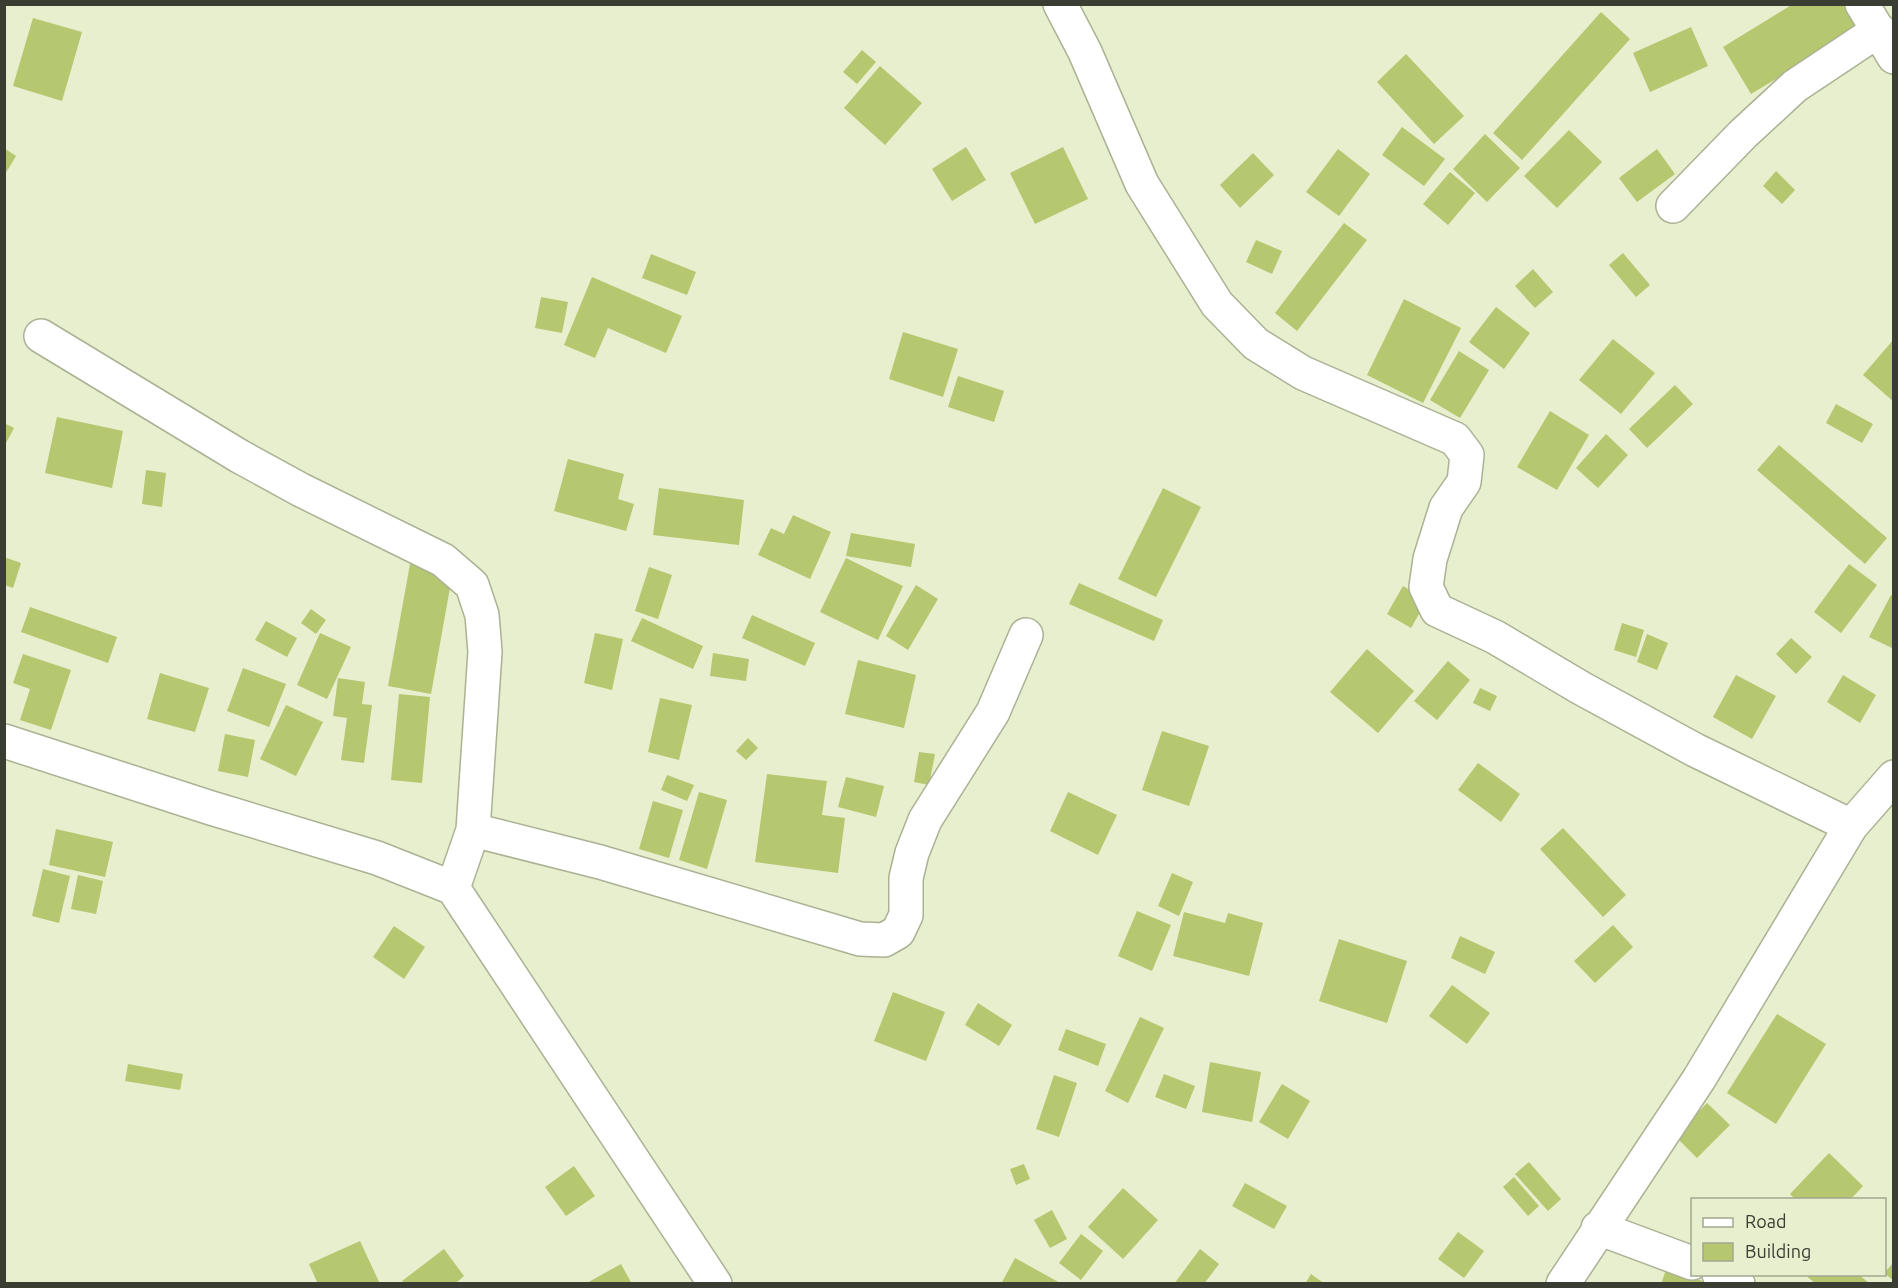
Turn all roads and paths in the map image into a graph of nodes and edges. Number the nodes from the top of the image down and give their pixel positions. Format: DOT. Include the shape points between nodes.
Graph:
graph roads {
  1 [pos="1060,4"];
  2 [pos="1878,31"];
  3 [pos="1672,206"];
  4 [pos="42,336"];
  5 [pos="1026,635"];
  6 [pos="4,741"];
  7 [pos="1893,777"];
  8 [pos="1851,826"];
  9 [pos="473,830"];
  10 [pos="453,888"];
  11 [pos="1598,1228"];
  12 [pos="1691,1263"];
  13 [pos="1721,1276"];
  14 [pos="715,1284"];
  15 [pos="1563,1284"];
  16 [pos="1738,1284"];
  1 -- 8 [label="street" via="1143,184 1216,304 1256,344 1303,373 1455,439 1467,455 1464,482 1446,508 1430,559 1426,587 1437,610 1494,637 1695,750"];
  2 -- 3 [label="street" via="1795,86"];
  4 -- 9 [label="street" via="239,456 443,560 472,585 482,615 485,652"];
  5 -- 9 [label="street" via="993,712 925,820 906,878 906,915 898,932 884,940 860,939 600,862"];
  6 -- 10 [label="street" via="377,858"];
  7 -- 8 [label="street"];
  8 -- 11 [label="street" via="1699,1079"];
  9 -- 10 [label="street"];
  10 -- 14 [label="street"];
  11 -- 12 [label="street"];
  11 -- 15 [label="street"];
  13 -- 16 [label="street"];
}
